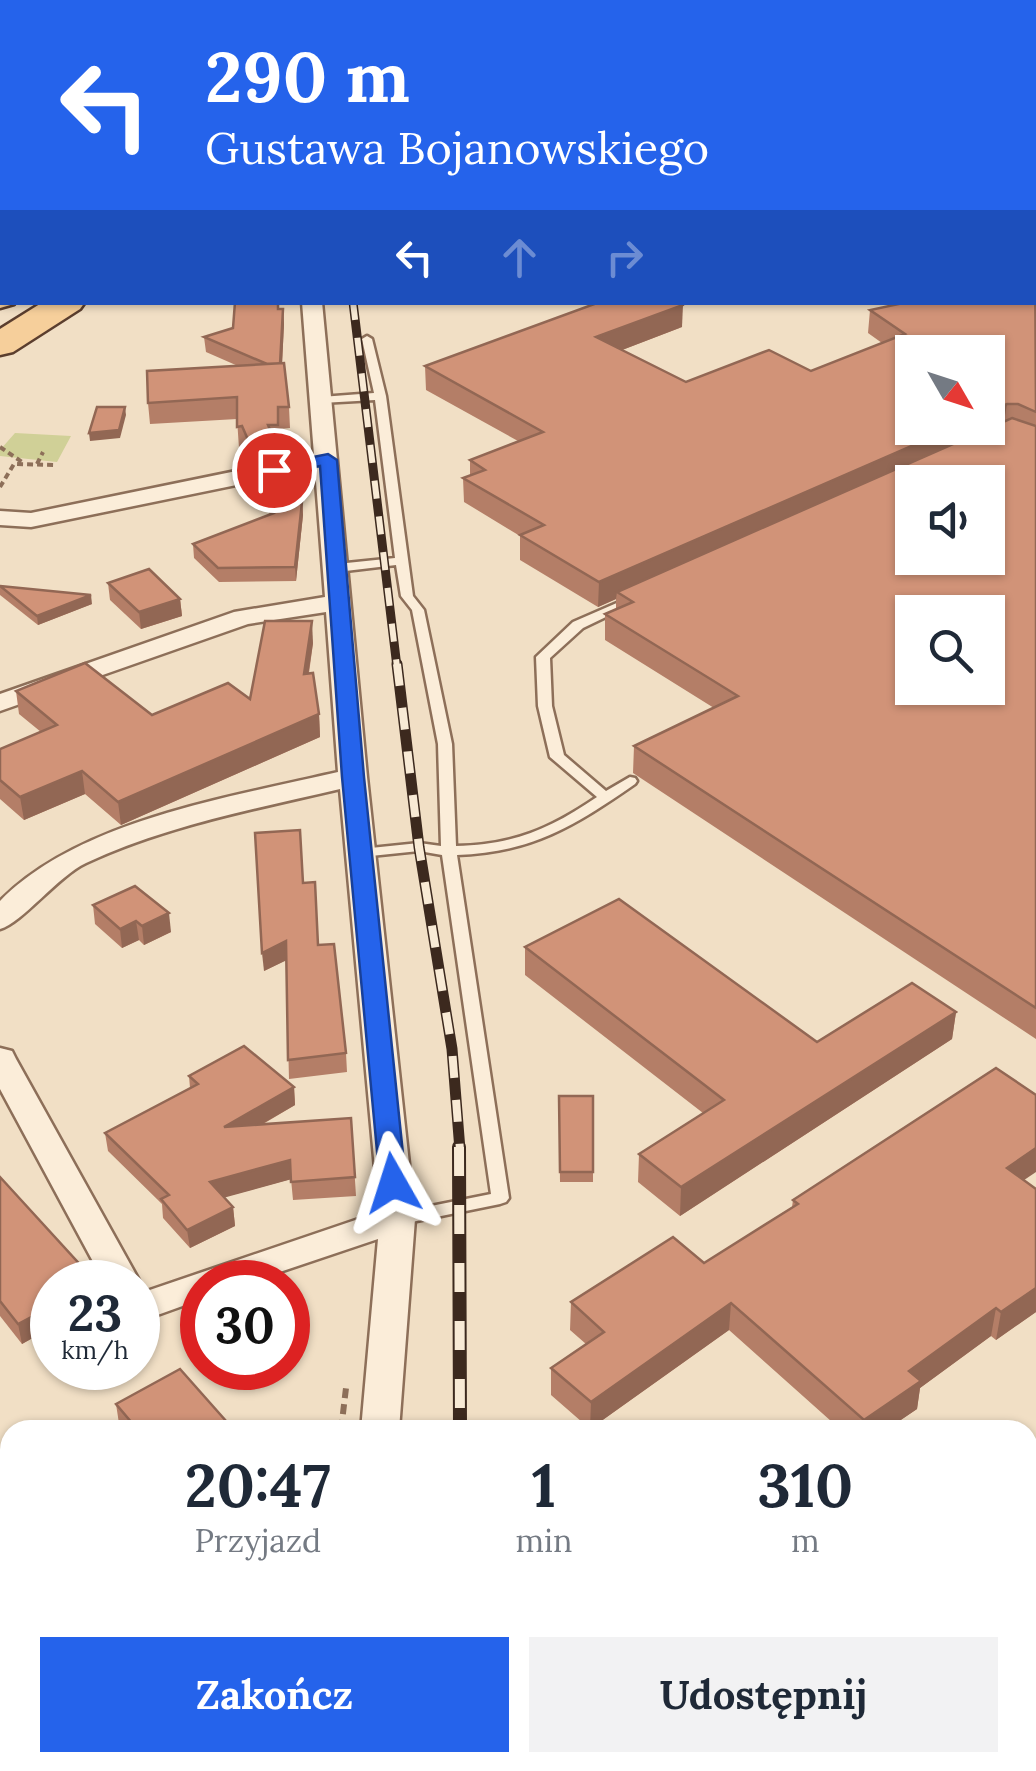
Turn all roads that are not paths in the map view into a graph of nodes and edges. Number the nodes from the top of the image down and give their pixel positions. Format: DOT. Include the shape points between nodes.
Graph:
graph roads {
  1 [pos="63,305"];
  2 [pos="312,305"];
  3 [pos="368,339"];
  4 [pos="0,344"];
  5 [pos="380,396"];
  6 [pos="321,400"];
  7 [pos="328,460"];
  8 [pos="0,518"];
  9 [pos="402,561"];
  10 [pos="337,568"];
  11 [pos="646,595"];
  12 [pos="339,602"];
  13 [pos="0,704"];
  14 [pos="353,777"];
  15 [pos="630,781"];
  16 [pos="606,798"];
  17 [pos="449,850"];
  18 [pos="360,853"];
  19 [pos="0,919"];
  20 [pos="0,1059"];
  21 [pos="396,1219"];
  22 [pos="110,1260"];
  23 [pos="276,1260"];
  24 [pos="381,1420"];
  1 -- 4 [label="main road"];
  2 -- 6 [label="street"];
  3 -- 5 [label="lane"];
  5 -- 6 [label="lane"];
  5 -- 9 [label="lane"];
  6 -- 7 [label="street"];
  7 -- 8 [label="street" via="31,520"];
  7 -- 10 [label="street"];
  9 -- 10 [label="lane"];
  9 -- 17 [label="lane" via="446,744"];
  10 -- 12 [label="street"];
  11 -- 16 [label="lane" via="578,625 543,657 557,757"];
  12 -- 13 [label="street" via="243,617"];
  12 -- 14 [label="street"];
  14 -- 18 [label="street"];
  14 -- 19 [label="street" via="194,816 73,858"];
  15 -- 16 [label="lane"];
  16 -- 17 [label="lane" via="541,839"];
  17 -- 18 [label="lane"];
  17 -- 21 [label="lane" via="500,1198"];
  18 -- 21 [label="street"];
  20 -- 22 [label="street"];
  21 -- 23 [label="street"];
  21 -- 24 [label="street"];
}
